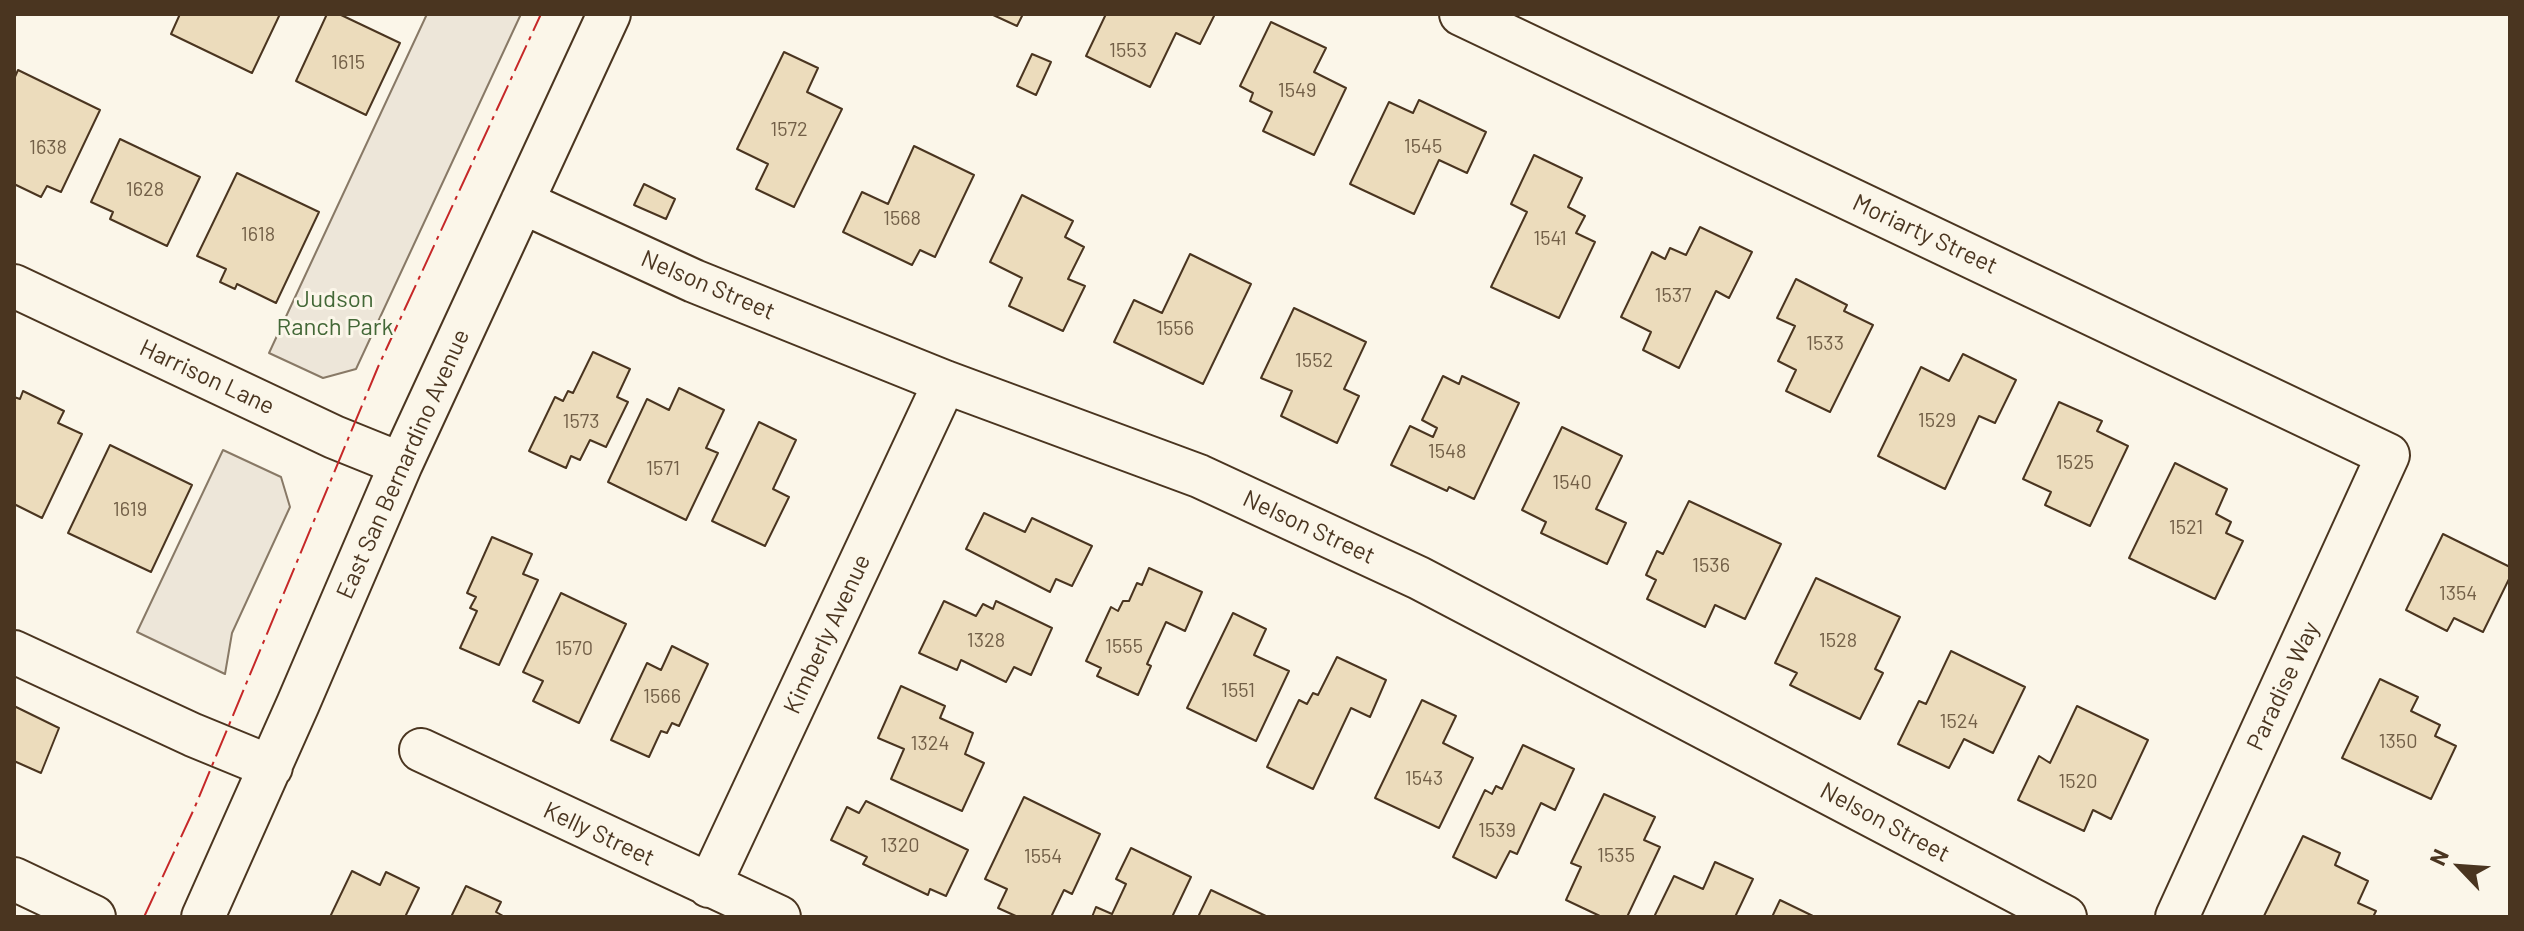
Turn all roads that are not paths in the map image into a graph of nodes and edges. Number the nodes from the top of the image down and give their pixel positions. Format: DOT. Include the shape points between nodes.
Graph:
graph roads {
  1 [pos="609,14"];
  2 [pos="1461,14"];
  3 [pos="522,202"];
  4 [pos="14,286"];
  5 [pos="945,382"];
  6 [pos="2388,455"];
  7 [pos="401,464"];
  8 [pos="14,652"];
  9 [pos="421,750"];
  10 [pos="271,767"];
  11 [pos="14,879"];
  12 [pos="709,886"];
  13 [pos="94,917"];
  14 [pos="203,917"];
  15 [pos="779,917"];
  16 [pos="2065,917"];
  17 [pos="2177,917"];
  1 -- 3 [label="street, East San Bernardino Avenue"];
  2 -- 6 [label="street, Moriarty Street"];
  3 -- 5 [label="street, Nelson Street" via="694,281"];
  3 -- 7 [label="street, East San Bernardino Avenue"];
  4 -- 7 [label="street, Harrison Lane"];
  5 -- 12 [label="street, Kimberly Avenue"];
  5 -- 16 [label="street, Nelson Street" via="1199,476 1419,578"];
  6 -- 17 [label="street, Paradise Way"];
  7 -- 10 [label="street, East San Bernardino Avenue"];
  8 -- 10 [label="street"];
  9 -- 12 [label="street, Kelly Street"];
  10 -- 14 [label="street, East San Bernardino Avenue"];
  11 -- 13 [label="street"];
  12 -- 15 [label="street, Kelly Street"];
}
